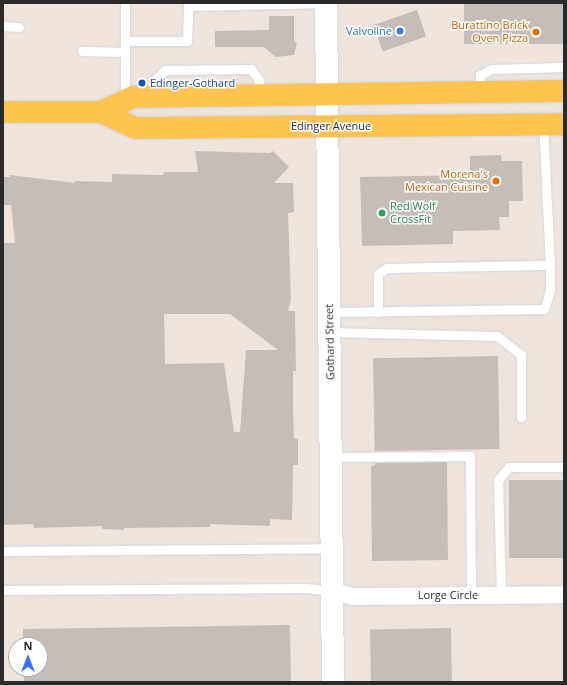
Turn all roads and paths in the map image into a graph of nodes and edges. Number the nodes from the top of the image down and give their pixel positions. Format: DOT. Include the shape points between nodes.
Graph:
graph roads {
  1 [pos="125,3"];
  2 [pos="326,3"];
  3 [pos="3,26"];
  4 [pos="19,27"];
  5 [pos="125,41"];
  6 [pos="82,51"];
  7 [pos="125,52"];
  8 [pos="564,67"];
  9 [pos="564,91"];
  10 [pos="480,92"];
  11 [pos="328,95"];
  12 [pos="125,100"];
  13 [pos="3,112"];
  14 [pos="101,112"];
  15 [pos="554,124"];
  16 [pos="328,126"];
  17 [pos="550,265"];
  18 [pos="378,312"];
  19 [pos="330,322"];
  20 [pos="521,417"];
  21 [pos="332,457"];
  22 [pos="564,467"];
  23 [pos="332,548"];
  24 [pos="3,551"];
  25 [pos="3,590"];
  26 [pos="333,591"];
  27 [pos="564,594"];
  28 [pos="472,595"];
  29 [pos="501,595"];
  30 [pos="333,682"];
  1 -- 5 [label="lane"];
  2 -- 5 [label="lane" via="188,6 187,41"];
  2 -- 11 [label="street, Gothard Street"];
  3 -- 4 [label="lane"];
  5 -- 7 [label="lane"];
  6 -- 7 [label="lane"];
  7 -- 12 [label="lane"];
  8 -- 10 [label="lane" via="492,68 480,75"];
  9 -- 10 [label="main road, Edinger Avenue"];
  10 -- 11 [label="main road, Edinger Avenue"];
  11 -- 12 [label="main road, Edinger Avenue" via="133,97"];
  11 -- 16 [label="street, Gothard Street"];
  12 -- 14 [label="main road, Edinger Avenue"];
  13 -- 14 [label="main road, Edinger Avenue"];
  14 -- 16 [label="main road, Edinger Avenue" via="136,128"];
  15 -- 16 [label="main road, Edinger Avenue"];
  15 -- 17 [label="lane"];
  16 -- 19 [label="street, Gothard Street"];
  17 -- 18 [label="lane" via="550,290 544,309"];
  17 -- 18 [label="lane" via="387,268 378,274"];
  18 -- 19 [label="lane"];
  19 -- 20 [label="lane" via="497,336 520,355"];
  19 -- 21 [label="street, Gothard Street"];
  21 -- 23 [label="street, Gothard Street"];
  21 -- 28 [label="lane" via="470,456"];
  22 -- 29 [label="lane" via="509,467 498,480"];
  23 -- 24 [label="lane"];
  23 -- 26 [label="street, Gothard Street"];
  25 -- 26 [label="lane" via="306,588"];
  26 -- 28 [label="street, Lorge Circle" via="353,596"];
  26 -- 30 [label="street, Gothard Street"];
  27 -- 29 [label="street, Lorge Circle"];
  28 -- 29 [label="street, Lorge Circle"];
}
